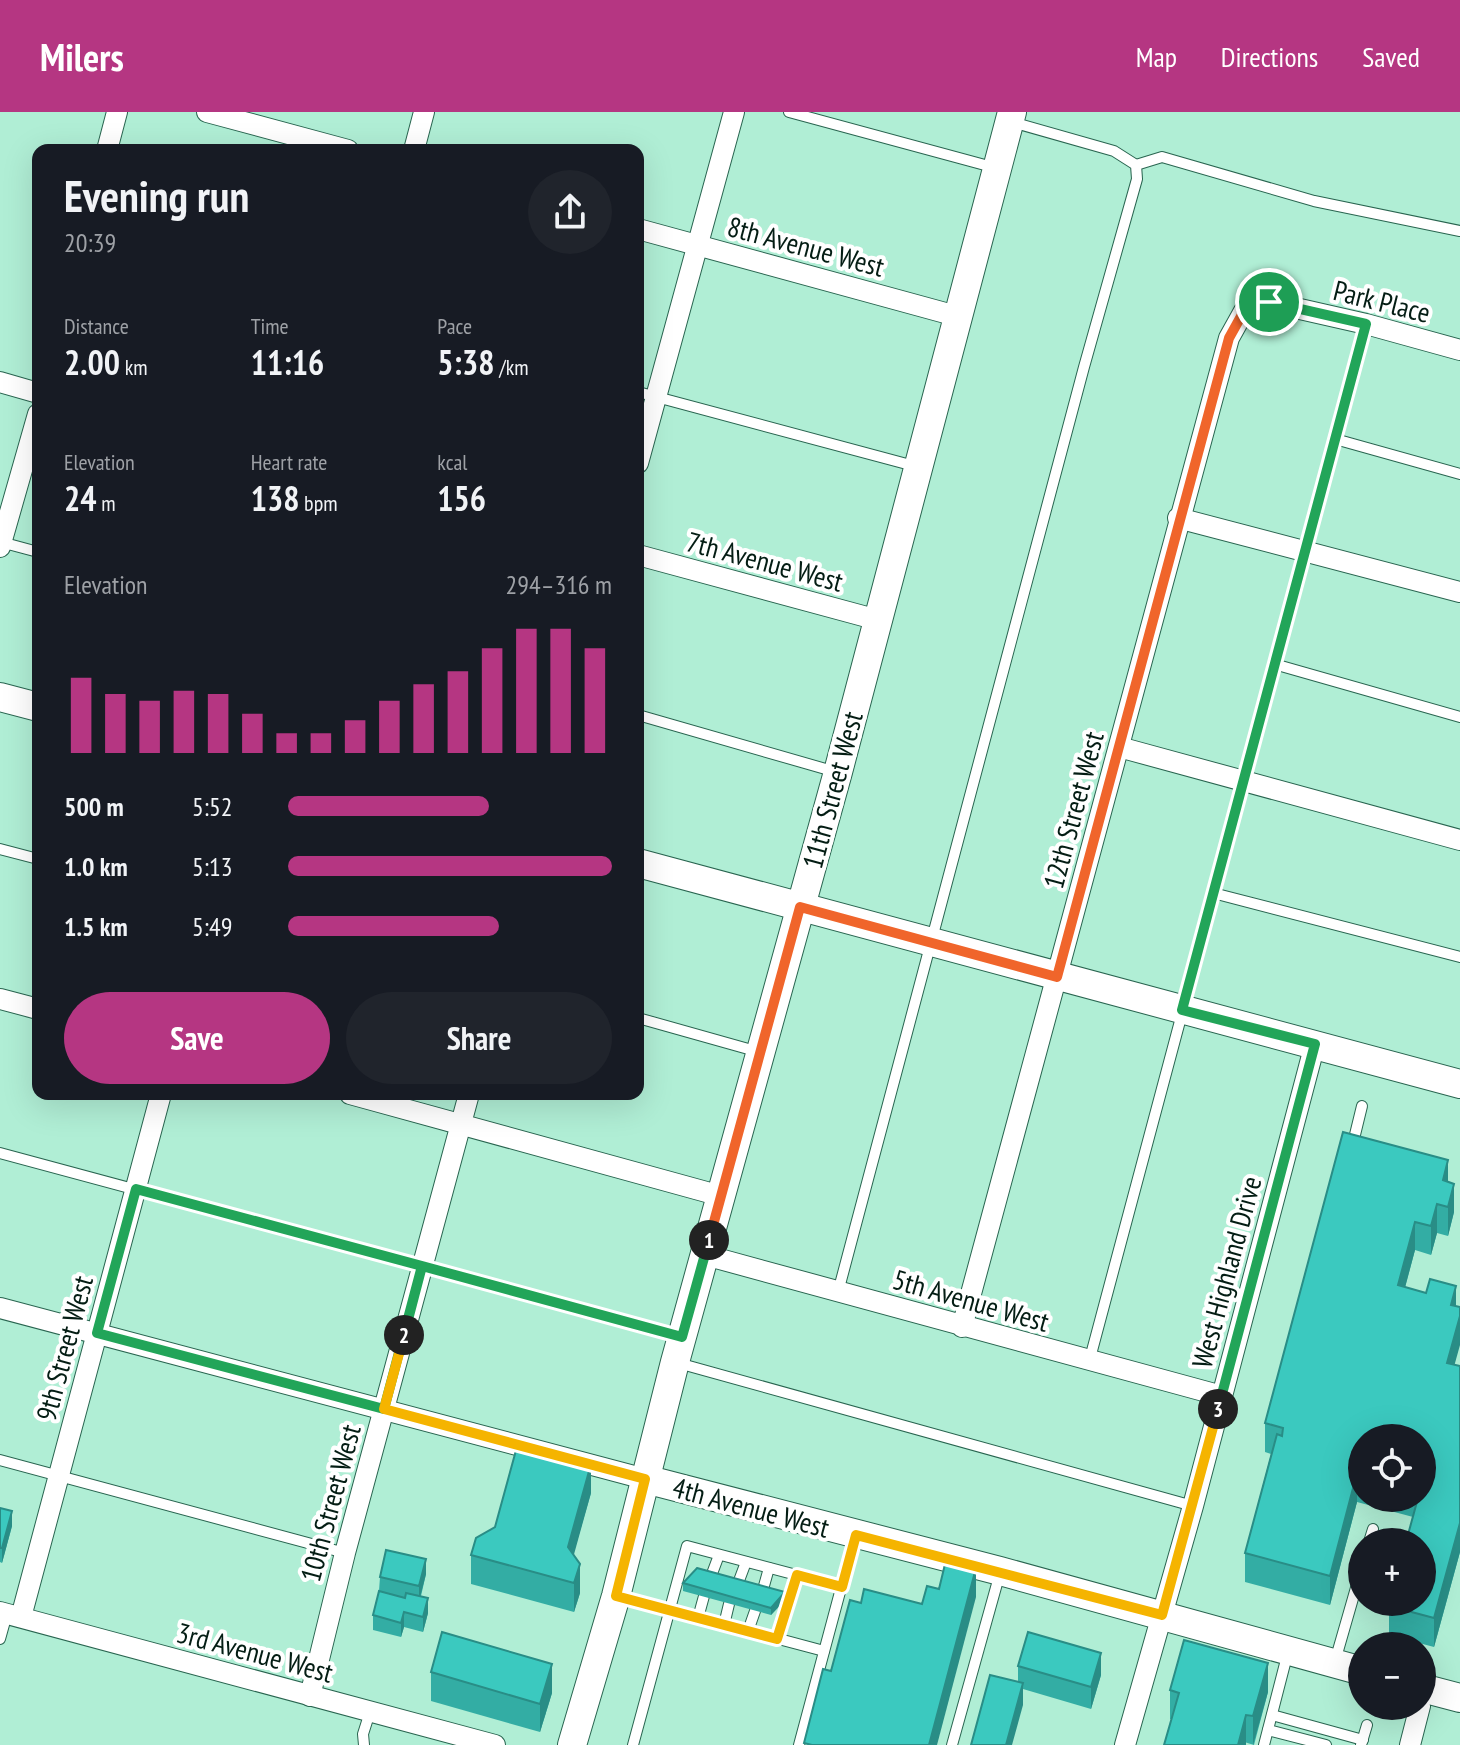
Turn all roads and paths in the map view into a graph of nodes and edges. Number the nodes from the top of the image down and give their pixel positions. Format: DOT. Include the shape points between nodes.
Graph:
graph roads {
  1 [pos="117,112"];
  2 [pos="207,112"];
  3 [pos="424,112"];
  4 [pos="734,112"];
  5 [pos="789,112"];
  6 [pos="1011,117"];
  7 [pos="109,144"];
  8 [pos="326,144"];
  9 [pos="416,144"];
  10 [pos="1136,165"];
  11 [pos="997,168"];
  12 [pos="644,231"];
  13 [pos="1460,231"];
  14 [pos="697,245"];
  15 [pos="1244,311"];
  16 [pos="960,317"];
  17 [pos="1366,324"];
  18 [pos="1460,350"];
  19 [pos="0,382"];
  20 [pos="32,391"];
  21 [pos="647,395"];
  22 [pos="644,418"];
  23 [pos="32,435"];
  24 [pos="1335,439"];
  25 [pos="920,467"];
  26 [pos="1460,474"];
  27 [pos="1178,518"];
  28 [pos="0,544"];
  29 [pos="32,551"];
  30 [pos="1304,553"];
  31 [pos="644,557"];
  32 [pos="1460,592"];
  33 [pos="878,620"];
  34 [pos="1274,664"];
  35 [pos="0,697"];
  36 [pos="32,705"];
  37 [pos="644,717"];
  38 [pos="1460,717"];
  39 [pos="1119,747"];
  40 [pos="838,772"];
  41 [pos="1243,781"];
  42 [pos="1460,840"];
  43 [pos="0,849"];
  44 [pos="32,857"];
  45 [pos="644,865"];
  46 [pos="1213,893"];
  47 [pos="800,907"];
  48 [pos="931,944"];
  49 [pos="1460,957"];
  50 [pos="1057,977"];
  51 [pos="0,999"];
  52 [pos="32,1007"];
  53 [pos="1182,1010"];
  54 [pos="644,1020"];
  55 [pos="1315,1044"];
  56 [pos="761,1052"];
  57 [pos="1460,1084"];
  58 [pos="159,1100"];
  59 [pos="372,1100"];
  60 [pos="467,1100"];
  61 [pos="1362,1106"];
  62 [pos="460,1124"];
  63 [pos="0,1153"];
  64 [pos="1351,1153"];
  65 [pos="136,1189"];
  66 [pos="721,1196"];
  67 [pos="705,1255"];
  68 [pos="422,1266"];
  69 [pos="838,1292"];
  70 [pos="0,1308"];
  71 [pos="962,1327"];
  72 [pos="97,1333"];
  73 [pos="678,1349"];
  74 [pos="1089,1362"];
  75 [pos="1222,1396"];
  76 [pos="384,1409"];
  77 [pos="0,1460"];
  78 [pos="58,1475"];
  79 [pos="645,1479"];
  80 [pos="1193,1506"];
  81 [pos="856,1535"];
  82 [pos="345,1553"];
  83 [pos="719,1555"];
  84 [pos="746,1562"];
  85 [pos="769,1568"];
  86 [pos="1000,1571"];
  87 [pos="797,1575"];
  88 [pos="710,1579"];
  89 [pos="737,1586"];
  90 [pos="842,1587"];
  91 [pos="762,1593"];
  92 [pos="616,1596"];
  93 [pos="704,1596"];
  94 [pos="729,1604"];
  95 [pos="670,1611"];
  96 [pos="755,1611"];
  97 [pos="9,1614"];
  98 [pos="1162,1615"];
  99 [pos="1348,1616"];
  100 [pos="698,1618"];
  101 [pos="724,1625"];
  102 [pos="748,1631"];
  103 [pos="0,1639"];
  104 [pos="777,1639"];
  105 [pos="1289,1650"];
  106 [pos="824,1651"];
  107 [pos="1335,1663"];
  108 [pos="1348,1667"];
  109 [pos="310,1696"];
  110 [pos="1436,1696"];
  111 [pos="1460,1698"];
  112 [pos="370,1712"];
  113 [pos="1272,1715"];
  114 [pos="1416,1720"];
  115 [pos="1367,1725"];
  116 [pos="1268,1730"];
  117 [pos="1362,1743"];
  118 [pos="364,1745"];
  119 [pos="495,1745"];
  120 [pos="572,1745"];
  121 [pos="633,1745"];
  122 [pos="799,1745"];
  123 [pos="952,1745"];
  124 [pos="1125,1745"];
  125 [pos="1264,1745"];
  126 [pos="1326,1745"];
  127 [pos="1410,1745"];
  1 -- 7 [label="street"];
  2 -- 8 [label="street"];
  3 -- 9 [label="street"];
  4 -- 14 [label="street"];
  5 -- 11 [label="lane"];
  6 -- 10 [label="lane" via="1114,151"];
  6 -- 11 [label="street, 11th Street West"];
  10 -- 13 [label="lane" via="1162,157 1314,201"];
  10 -- 48 [label="lane" via="1137,179"];
  11 -- 16 [label="street, 11th Street West"];
  12 -- 14 [label="street, 8th Avenue West"];
  14 -- 16 [label="street, 8th Avenue West"];
  14 -- 21 [label="street"];
  15 -- 17 [label="street, Park Place" via="1269,302"];
  15 -- 27 [label="street, 12th Street West" via="1229,338"];
  16 -- 25 [label="street, 11th Street West"];
  17 -- 18 [label="street, Park Place"];
  17 -- 24 [label="lane"];
  19 -- 20 [label="street"];
  21 -- 22 [label="street"];
  21 -- 25 [label="lane"];
  23 -- 28 [label="street"];
  24 -- 26 [label="lane"];
  24 -- 30 [label="lane"];
  25 -- 33 [label="street, 11th Street West"];
  27 -- 30 [label="street"];
  27 -- 39 [label="street, 12th Street West"];
  28 -- 29 [label="lane"];
  30 -- 32 [label="street"];
  30 -- 34 [label="lane"];
  31 -- 33 [label="street, 7th Avenue West"];
  33 -- 40 [label="street, 11th Street West"];
  34 -- 38 [label="lane"];
  34 -- 41 [label="lane"];
  35 -- 36 [label="street"];
  37 -- 40 [label="lane"];
  39 -- 41 [label="street"];
  39 -- 50 [label="street, 12th Street West"];
  40 -- 47 [label="street, 11th Street West"];
  41 -- 42 [label="street"];
  41 -- 46 [label="lane"];
  43 -- 44 [label="lane"];
  45 -- 47 [label="street"];
  46 -- 49 [label="lane"];
  46 -- 53 [label="lane"];
  47 -- 48 [label="street"];
  47 -- 56 [label="street, 11th Street West"];
  48 -- 50 [label="street"];
  48 -- 69 [label="lane"];
  50 -- 53 [label="street"];
  50 -- 71 [label="street, 12th Street West"];
  51 -- 52 [label="street"];
  53 -- 55 [label="street"];
  53 -- 74 [label="lane"];
  54 -- 56 [label="lane"];
  55 -- 57 [label="street"];
  55 -- 75 [label="street, West Highland Drive"];
  56 -- 66 [label="street, 11th Street West"];
  58 -- 65 [label="street, 9th Street West"];
  59 -- 62 [label="street"];
  60 -- 62 [label="street, 10th Street West"];
  61 -- 64 [label="lane"];
  62 -- 66 [label="street"];
  62 -- 68 [label="street, 10th Street West"];
  63 -- 65 [label="lane"];
  65 -- 68 [label="lane"];
  65 -- 72 [label="street, 9th Street West"];
  66 -- 67 [label="street, 11th Street West"];
  67 -- 69 [label="street, 5th Avenue West"];
  67 -- 73 [label="street, 11th Street West"];
  68 -- 73 [label="lane"];
  68 -- 76 [label="street, 10th Street West"];
  69 -- 71 [label="street, 5th Avenue West"];
  70 -- 72 [label="street, 4th Avenue West"];
  71 -- 74 [label="street, 5th Avenue West"];
  72 -- 76 [label="street, 4th Avenue West"];
  72 -- 78 [label="street, 9th Street West"];
  73 -- 79 [label="street, 11th Street West"];
  73 -- 80 [label="lane"];
  74 -- 75 [label="street, 5th Avenue West"];
  75 -- 80 [label="street, West Highland Drive"];
  76 -- 79 [label="street, 4th Avenue West"];
  76 -- 82 [label="street, 10th Street West"];
  77 -- 78 [label="lane"];
  78 -- 82 [label="lane"];
  78 -- 97 [label="street, 9th Street West"];
  79 -- 81 [label="street, 4th Avenue West"];
  79 -- 92 [label="street, 11th Street West"];
  80 -- 98 [label="street, West Highland Drive"];
  81 -- 86 [label="street, 4th Avenue West"];
  81 -- 90 [label="lane"];
  82 -- 109 [label="street, 10th Street West"];
  83 -- 84 [label="lane"];
  83 -- 88 [label="lane"];
  83 -- 95 [label="lane" via="687,1546"];
  84 -- 85 [label="lane"];
  84 -- 89 [label="lane"];
  85 -- 87 [label="lane"];
  85 -- 91 [label="lane"];
  86 -- 98 [label="street, 4th Avenue West"];
  86 -- 123 [label="lane"];
  87 -- 90 [label="lane"];
  87 -- 104 [label="lane"];
  90 -- 106 [label="lane"];
  92 -- 95 [label="lane"];
  92 -- 120 [label="street, 11th Street West"];
  93 -- 100 [label="lane"];
  94 -- 101 [label="lane"];
  95 -- 100 [label="lane"];
  95 -- 121 [label="lane"];
  96 -- 102 [label="lane"];
  97 -- 103 [label="lane"];
  97 -- 109 [label="street, 3rd Avenue West"];
  98 -- 105 [label="street, 4th Avenue West"];
  98 -- 124 [label="street, West Highland Drive"];
  99 -- 107 [label="lane"];
  100 -- 101 [label="lane"];
  101 -- 102 [label="lane"];
  102 -- 104 [label="lane"];
  104 -- 106 [label="lane"];
  105 -- 107 [label="street, 4th Avenue West"];
  105 -- 113 [label="lane"];
  106 -- 122 [label="lane"];
  107 -- 108 [label="street, 4th Avenue West"];
  109 -- 112 [label="street, 3rd Avenue West"];
  110 -- 111 [label="street"];
  112 -- 118 [label="lane"];
  112 -- 119 [label="street, 3rd Avenue West"];
  113 -- 116 [label="lane"];
  113 -- 117 [label="lane"];
  114 -- 127 [label="street"];
  115 -- 117 [label="lane"];
  116 -- 125 [label="lane"];
  116 -- 126 [label="lane"];
}
